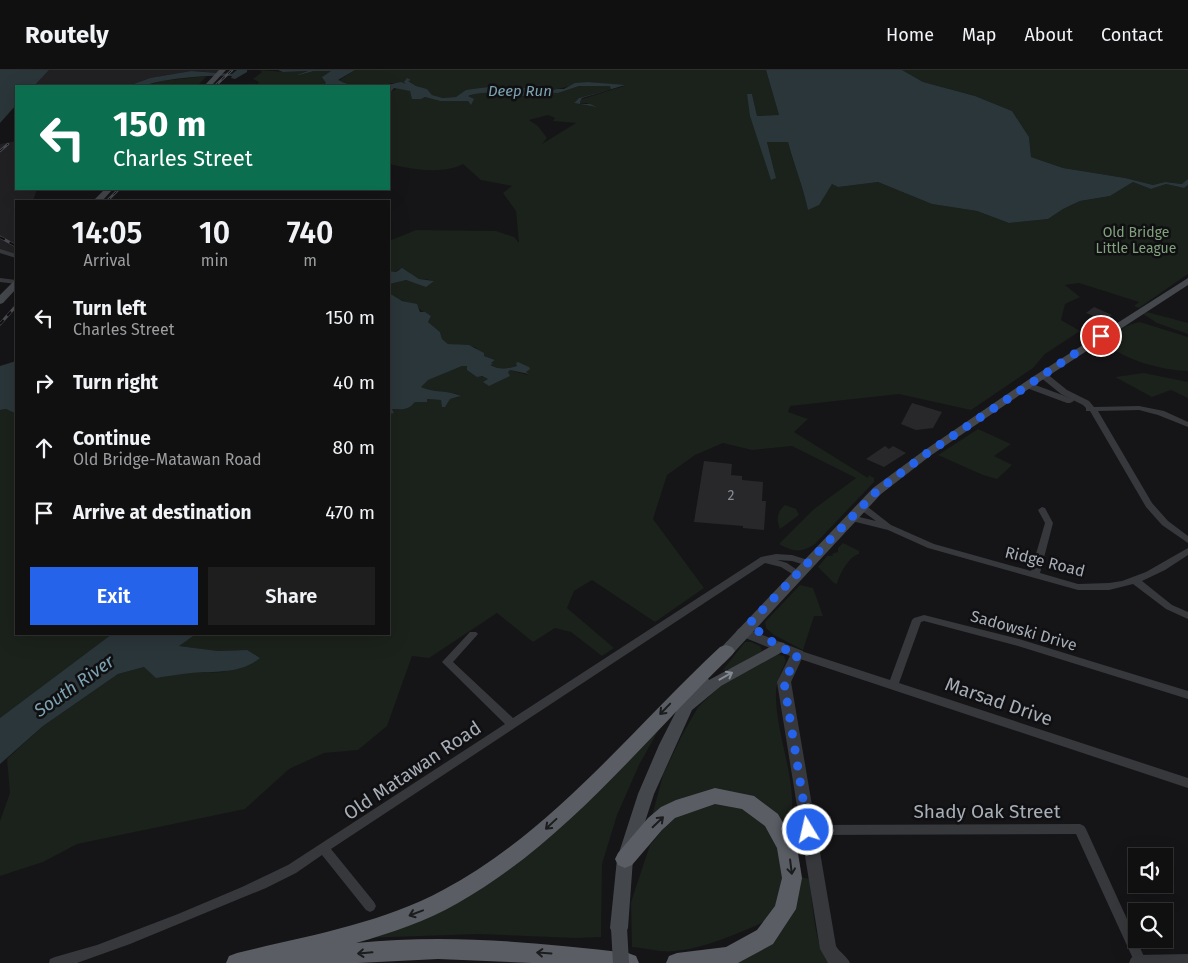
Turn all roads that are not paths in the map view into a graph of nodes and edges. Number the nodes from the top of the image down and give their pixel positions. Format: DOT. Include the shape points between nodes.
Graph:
graph roads {
  1 [pos="220,73"];
  2 [pos="208,85"];
  3 [pos="108,190"];
  4 [pos="98,200"];
  5 [pos="0,251"];
  6 [pos="15,256"];
  7 [pos="0,280"];
  8 [pos="15,283"];
  9 [pos="15,284"];
  10 [pos="1186,284"];
  11 [pos="0,300"];
  12 [pos="1042,375"];
  13 [pos="1027,385"];
  14 [pos="1061,394"];
  15 [pos="1093,410"];
  16 [pos="1188,425"];
  17 [pos="861,506"];
  18 [pos="1042,510"];
  19 [pos="851,518"];
  20 [pos="891,528"];
  21 [pos="1188,540"];
  22 [pos="1188,551"];
  23 [pos="764,560"];
  24 [pos="808,563"];
  25 [pos="797,574"];
  26 [pos="1035,575"];
  27 [pos="1136,581"];
  28 [pos="1188,616"];
  29 [pos="745,628"];
  30 [pos="473,634"];
  31 [pos="779,647"];
  32 [pos="726,651"];
  33 [pos="798,654"];
  34 [pos="894,684"];
  35 [pos="1188,695"];
  36 [pos="688,706"];
  37 [pos="512,724"];
  38 [pos="1188,783"];
  39 [pos="808,830"];
  40 [pos="324,850"];
  41 [pos="625,858"];
  42 [pos="370,906"];
  43 [pos="839,961"];
  44 [pos="1188,962"];
  45 [pos="55,963"];
  46 [pos="236,963"];
  47 [pos="260,963"];
  48 [pos="621,963"];
  49 [pos="628,963"];
  50 [pos="677,963"];
  51 [pos="1137,963"];
  52 [pos="1141,963"];
  1 -- 2 [label="main road"];
  3 -- 4 [label="main road"];
  5 -- 6 [label="street"];
  7 -- 8 [label="street"];
  9 -- 11 [label="main road"];
  10 -- 12 [label="main road"];
  12 -- 13 [label="main road"];
  12 -- 14 [label="street"];
  13 -- 14 [label="street"];
  13 -- 17 [label="main road" via="923,456"];
  14 -- 15 [label="street"];
  15 -- 16 [label="street" via="1139,408"];
  15 -- 21 [label="street" via="1149,506"];
  17 -- 19 [label="main road"];
  17 -- 20 [label="street, Ridge Road"];
  18 -- 26 [label="street" via="1048,523"];
  19 -- 20 [label="street, Ridge Road"];
  19 -- 24 [label="main road"];
  20 -- 26 [label="street, Ridge Road" via="931,546"];
  22 -- 27 [label="street, Ridge Road"];
  23 -- 24 [label="street, Old Matawan Road" via="785,556"];
  23 -- 25 [label="street" via="784,565"];
  23 -- 37 [label="street, Old Matawan Road"];
  24 -- 25 [label="main road"];
  25 -- 29 [label="main road"];
  26 -- 27 [label="street, Ridge Road" via="1078,587 1100,589"];
  27 -- 28 [label="street" via="1169,607"];
  29 -- 31 [label="street"];
  29 -- 32 [label="main road"];
  30 -- 37 [label="street" via="446,662"];
  31 -- 33 [label="street"];
  36 -- 31 [label="main road, one-way" via="716,682"];
  32 -- 36 [label="main road" via="694,690"];
  32 -- 46 [label="highway, one-way" via="687,686 575,802 494,871 448,898 398,919 364,931"];
  33 -- 34 [label="street, Marsad Drive"];
  33 -- 39 [label="street" via="784,682"];
  34 -- 35 [label="street, Sadowski Drive" via="917,620 924,618"];
  34 -- 38 [label="street, Marsad Drive"];
  36 -- 41 [label="main road" via="646,794"];
  37 -- 40 [label="street, Old Matawan Road"];
  39 -- 43 [label="street" via="828,949"];
  39 -- 52 [label="street, Shady Oak Street" via="1080,829"];
  40 -- 42 [label="street"];
  40 -- 45 [label="street, Old Matawan Road" via="253,888 135,936"];
  41 -- 48 [label="main road, bridge" via="619,928"];
  41 -- 50 [label="highway, one-way" via="674,808 704,797 731,798 752,804 770,818 784,836 792,871 791,884 784,912 774,926 756,942 730,956"];
  44 -- 52 [label="street"];
  49 -- 47 [label="highway, one-way" via="556,954 453,949"];
  51 -- 52 [label="street"];
}
